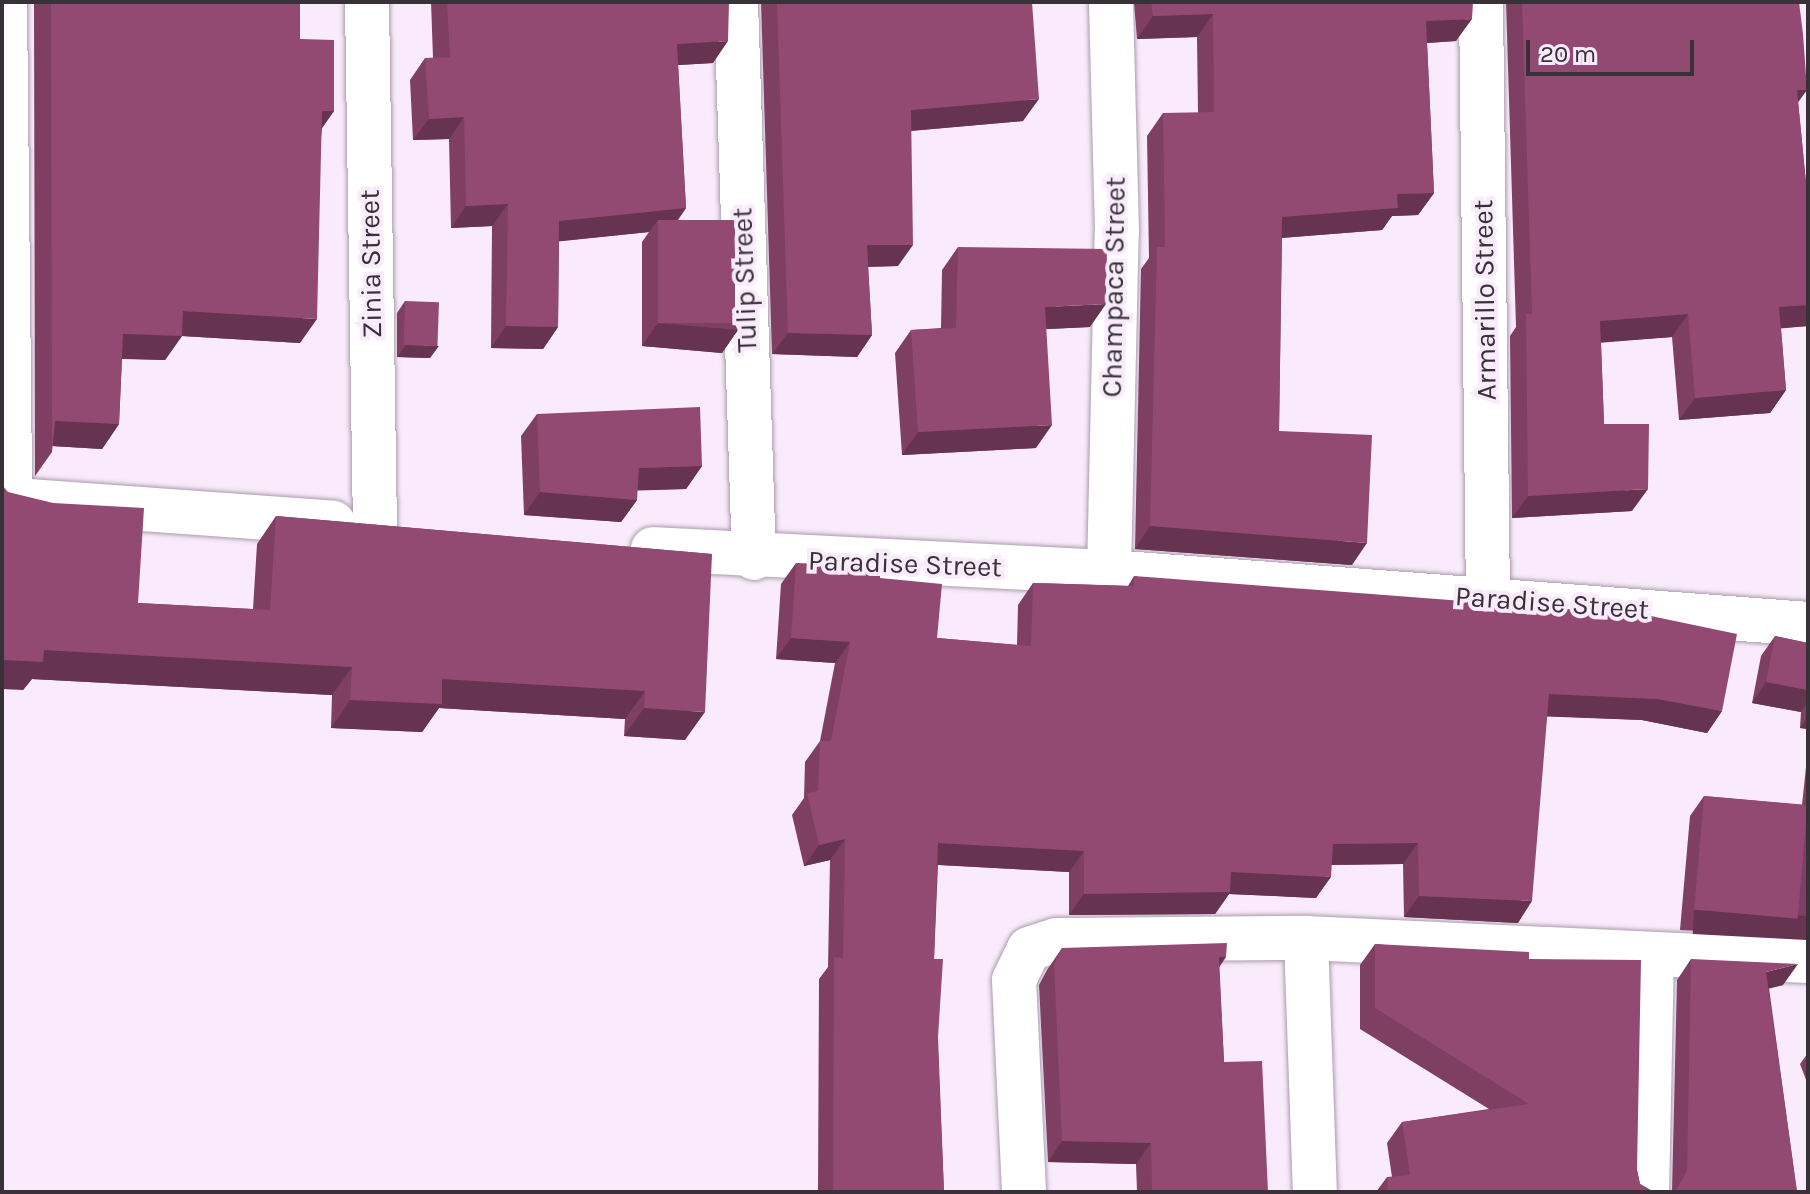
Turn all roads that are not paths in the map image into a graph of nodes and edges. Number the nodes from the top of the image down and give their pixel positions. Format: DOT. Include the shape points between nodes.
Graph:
graph roads {
  1 [pos="5,2"];
  2 [pos="367,2"];
  3 [pos="736,2"];
  4 [pos="1111,2"];
  5 [pos="1481,2"];
  6 [pos="6,499"];
  7 [pos="375,526"];
  8 [pos="422,530"];
  9 [pos="612,546"];
  10 [pos="754,558"];
  11 [pos="1109,572"];
  12 [pos="1488,598"];
  13 [pos="1808,624"];
  14 [pos="1306,938"];
  15 [pos="1652,957"];
  16 [pos="1808,961"];
  17 [pos="1024,1192"];
  18 [pos="1315,1192"];
  19 [pos="1647,1192"];
  1 -- 6 [label="street"];
  2 -- 7 [label="street, Zinia Street"];
  3 -- 10 [label="street, Tulip Street"];
  4 -- 11 [label="street, Champaca Street" via="1117,232"];
  5 -- 12 [label="street, Armarillo Street"];
  6 -- 7 [label="street"];
  7 -- 8 [label="street"];
  9 -- 10 [label="street, Paradise Street"];
  10 -- 11 [label="street, Paradise Street"];
  11 -- 12 [label="street, Paradise Street"];
  12 -- 13 [label="street, Paradise Street"];
  14 -- 15 [label="street"];
  14 -- 17 [label="street" via="1057,940 1029,949 1014,980"];
  14 -- 18 [label="street"];
  15 -- 16 [label="street"];
  15 -- 19 [label="street"];
}
